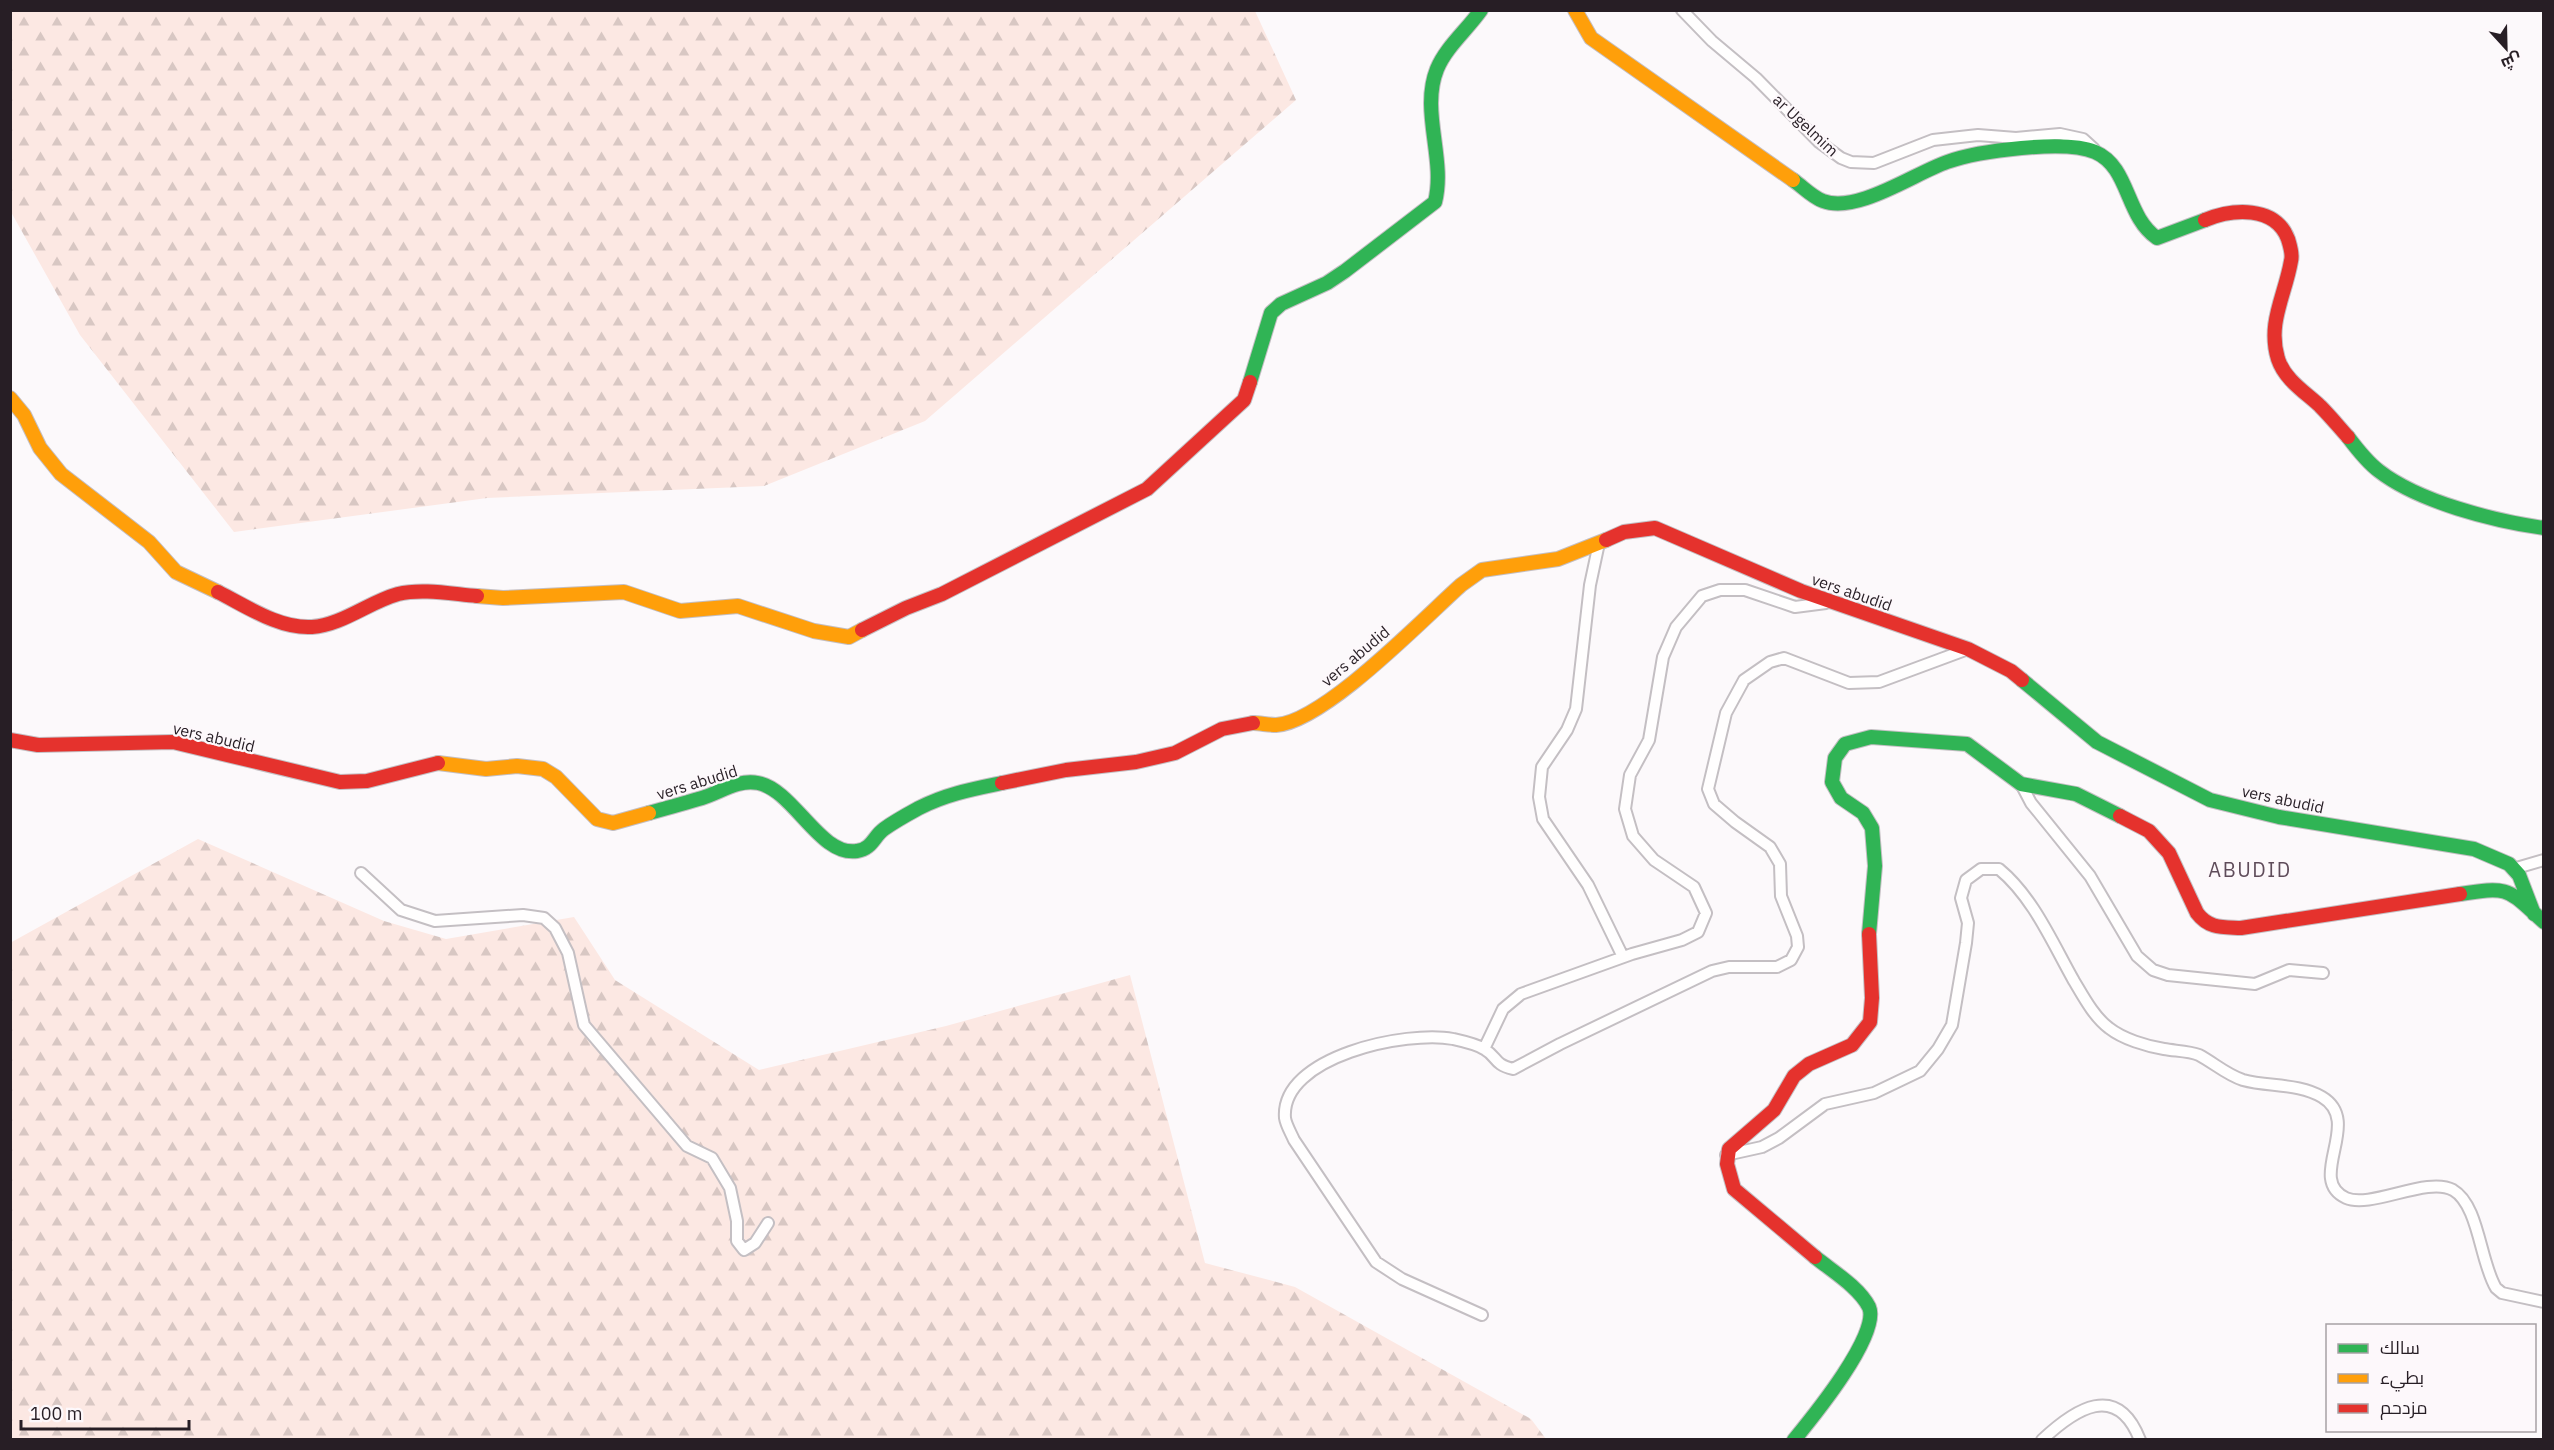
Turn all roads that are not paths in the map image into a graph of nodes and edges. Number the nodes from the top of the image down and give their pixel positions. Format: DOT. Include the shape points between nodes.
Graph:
graph roads {
  1 [pos="1481,10"];
  2 [pos="1575,10"];
  3 [pos="1682,10"];
  4 [pos="2095,149"];
  5 [pos="10,398"];
  6 [pos="2544,528"];
  7 [pos="1599,543"];
  8 [pos="1832,602"];
  9 [pos="1968,649"];
  10 [pos="10,740"];
  11 [pos="2021,784"];
  12 [pos="2544,860"];
  13 [pos="2513,869"];
  14 [pos="361,873"];
  15 [pos="2539,918"];
  16 [pos="1623,957"];
  17 [pos="2323,974"];
  18 [pos="1484,1049"];
  19 [pos="1726,1155"];
  20 [pos="768,1223"];
  21 [pos="2544,1302"];
  22 [pos="1482,1315"];
  23 [pos="1794,1440"];
  24 [pos="2042,1440"];
  25 [pos="2140,1440"];
  1 -- 5 [label="street" via="1441,61 1434,77 1431,95 1438,184 1435,202 1345,271 1281,304 1271,314 1249,390 1237,409 1147,489 855,636 814,631 738,606 669,609 624,592 503,598 399,594 332,622 312,627 283,624 176,572 149,542 61,474"];
  2 -- 4 [label="street" via="1591,38 1609,52 1823,201 1833,204 1856,201 1960,157 2056,147"];
  3 -- 4 [label="street, ar Ugelmim" via="1819,142 1851,162 1874,163 1933,140 1978,135 2016,138 2060,134 2083,139"];
  4 -- 6 [label="street" via="2118,174 2142,228 2157,238 2227,213 2254,211 2279,223 2288,237 2292,260 2275,320 2279,363 2378,471 2418,492 2458,506"];
  7 -- 8 [label="street, vers abudid" via="1624,532 1655,528"];
  7 -- 10 [label="street, vers abudid" via="1558,559 1482,570 1340,694 1311,711 1277,725 1246,722 1222,729 1175,753 952,794 882,830 873,844 857,851 840,849 777,791 758,783 735,784 705,797 613,823 597,819 543,769 486,769 438,763 367,781 340,782 172,742 38,745"];
  7 -- 16 [label="street" via="1590,585 1576,709 1542,767 1539,797 1543,819 1588,885"];
  8 -- 9 [label="street, vers abudid"];
  8 -- 16 [label="street" via="1795,607 1745,590 1720,590 1702,596 1676,627 1663,657 1649,740 1630,774 1625,809 1634,836 1654,860 1694,887 1706,913 1698,932"];
  9 -- 13 [label="street, vers abudid" via="2011,671 2097,742 2210,800 2279,817 2474,849"];
  9 -- 18 [label="street" via="1879,682 1849,683 1784,658 1770,662 1744,680 1726,713 1708,789 1714,804 1770,847 1780,864 1781,896 1797,936 1798,947 1791,960 1777,967 1729,967 1712,972 1513,1069 1499,1065"];
  11 -- 15 [label="street" via="2076,794 2149,831 2169,853 2197,913 2214,927 2241,928 2491,889 2509,891"];
  11 -- 17 [label="street" via="2037,812 2090,876 2137,956 2153,970 2255,984 2289,970"];
  11 -- 19 [label="street" via="1967,744 1871,737 1845,744 1835,758 1832,782 1841,798 1863,813 1872,828 1875,866 1868,919 1870,1022 1852,1045 1809,1064 1794,1076 1774,1110"];
  12 -- 13 [label="street"];
  13 -- 15 [label="street"];
  14 -- 20 [label="street" via="401,910 435,921 523,915 544,918 555,928 568,953 584,1025 687,1146 712,1158 730,1188 737,1241 744,1250 755,1243"];
  16 -- 18 [label="street" via="1521,994 1503,1009"];
  18 -- 22 [label="street" via="1451,1039 1401,1038 1350,1052 1301,1079 1287,1102 1285,1119 1294,1140 1376,1262 1402,1280"];
  19 -- 21 [label="street" via="1770,1142 1825,1104 1874,1093 1920,1071 1952,1025 1968,923 1961,898 1966,880 1981,869 1999,868 2034,910 2084,998 2108,1028 2160,1048 2197,1054 2242,1080 2308,1091 2323,1098 2335,1109 2340,1122 2331,1164 2337,1190 2346,1198 2359,1199 2432,1187 2448,1188 2462,1195 2496,1288 2502,1293"];
  19 -- 23 [label="street" via="1734,1189 1860,1295 1871,1316 1868,1329 1821,1408"];
  24 -- 25 [label="street" via="2074,1412 2098,1404 2120,1408"];
}
